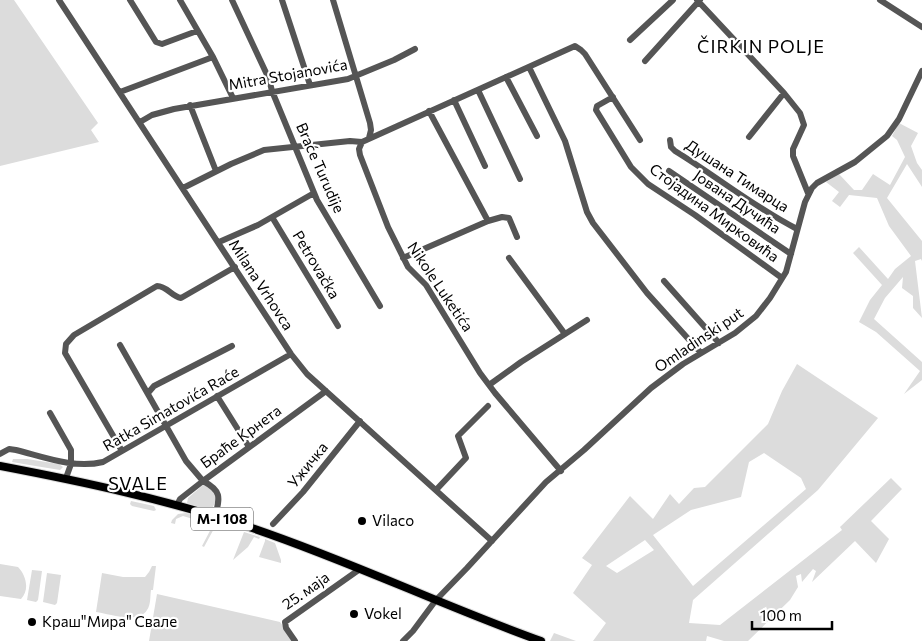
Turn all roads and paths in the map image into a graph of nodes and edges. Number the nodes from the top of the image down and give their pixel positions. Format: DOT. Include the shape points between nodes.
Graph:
graph roads {
  1 [pos="59,0"];
  2 [pos="130,0"];
  3 [pos="180,0"];
  4 [pos="232,0"];
  5 [pos="282,0"];
  6 [pos="333,0"];
  7 [pos="673,0"];
  8 [pos="698,0"];
  9 [pos="880,0"];
  10 [pos="922,27"];
  11 [pos="197,31"];
  12 [pos="630,40"];
  13 [pos="415,49"];
  14 [pos="213,57"];
  15 [pos="645,61"];
  16 [pos="529,67"];
  17 [pos="922,70"];
  18 [pos="356,76"];
  19 [pos="506,78"];
  20 [pos="310,86"];
  21 [pos="478,90"];
  22 [pos="272,91"];
  23 [pos="120,92"];
  24 [pos="784,93"];
  25 [pos="613,97"];
  26 [pos="233,98"];
  27 [pos="454,100"];
  28 [pos="190,105"];
  29 [pos="430,111"];
  30 [pos="140,122"];
  31 [pos="536,136"];
  32 [pos="750,137"];
  33 [pos="369,138"];
  34 [pos="640,140"];
  35 [pos="670,140"];
  36 [pos="362,142"];
  37 [pos="295,146"];
  38 [pos="485,166"];
  39 [pos="216,171"];
  40 [pos="669,171"];
  41 [pos="520,179"];
  42 [pos="183,188"];
  43 [pos="808,193"];
  44 [pos="314,194"];
  45 [pos="272,217"];
  46 [pos="488,222"];
  47 [pos="797,229"];
  48 [pos="516,237"];
  49 [pos="219,242"];
  50 [pos="791,254"];
  51 [pos="403,258"];
  52 [pos="509,258"];
  53 [pos="235,268"];
  54 [pos="782,278"];
  55 [pos="664,281"];
  56 [pos="380,306"];
  57 [pos="587,320"];
  58 [pos="338,326"];
  59 [pos="565,334"];
  60 [pos="719,343"];
  61 [pos="120,345"];
  62 [pos="232,346"];
  63 [pos="701,353"];
  64 [pos="291,354"];
  65 [pos="489,385"];
  66 [pos="326,390"];
  67 [pos="148,393"];
  68 [pos="217,396"];
  69 [pos="488,406"];
  70 [pos="50,413"];
  71 [pos="360,421"];
  72 [pos="166,426"];
  73 [pos="249,447"];
  74 [pos="122,452"];
  75 [pos="0,454"];
  76 [pos="72,464"];
  77 [pos="0,466"];
  78 [pos="560,471"];
  79 [pos="66,478"];
  80 [pos="203,481"];
  81 [pos="436,490"];
  82 [pos="177,506"];
  83 [pos="215,517"];
  84 [pos="273,524"];
  85 [pos="492,541"];
  86 [pos="360,569"];
  87 [pos="436,600"];
  88 [pos="295,641"];
  89 [pos="403,641"];
  90 [pos="541,641"];
  1 -- 23 [label="street, Milana Vrhovca"];
  2 -- 11 [label="street" via="156,42 162,44"];
  3 -- 11 [label="street"];
  4 -- 22 [label="street, Braće Turudije"];
  5 -- 20 [label="street"];
  6 -- 18 [label="street"];
  7 -- 12 [label="street"];
  8 -- 15 [label="street"];
  8 -- 24 [label="street"];
  9 -- 10 [label="street"];
  11 -- 14 [label="street"];
  13 -- 18 [label="street, Mitra Stojanovića"];
  14 -- 23 [label="street"];
  14 -- 26 [label="street"];
  16 -- 19 [label="street"];
  16 -- 25 [label="street" via="575,46 582,50"];
  16 -- 63 [label="street" via="565,141 593,223 647,293"];
  17 -- 43 [label="street" via="899,119 887,136 855,162 817,183"];
  18 -- 20 [label="street, Mitra Stojanovića"];
  18 -- 33 [label="street" via="371,130"];
  19 -- 21 [label="street"];
  19 -- 31 [label="street"];
  20 -- 22 [label="street, Mitra Stojanovića"];
  21 -- 27 [label="street"];
  21 -- 41 [label="street"];
  22 -- 26 [label="street, Mitra Stojanovića"];
  22 -- 37 [label="street, Braće Turudije"];
  23 -- 30 [label="street, Milana Vrhovca"];
  24 -- 32 [label="street"];
  24 -- 43 [label="street" via="803,119 804,125 793,156"];
  25 -- 34 [label="street"];
  25 -- 54 [label="street, Стојадина Мирковића" via="597,106 596,110 639,176"];
  26 -- 28 [label="street, Mitra Stojanovića"];
  27 -- 29 [label="street"];
  27 -- 38 [label="street"];
  28 -- 30 [label="street, Mitra Stojanovića" via="152,115"];
  28 -- 39 [label="street"];
  29 -- 33 [label="street"];
  29 -- 46 [label="street"];
  30 -- 42 [label="street, Milana Vrhovca"];
  33 -- 36 [label="street"];
  35 -- 47 [label="street, Душана Тимарца" via="675,151"];
  36 -- 37 [label="street"];
  36 -- 51 [label="street, Nikole Luketića" via="360,155"];
  37 -- 39 [label="street" via="264,150"];
  37 -- 44 [label="street, Braće Turudije"];
  39 -- 42 [label="street"];
  40 -- 50 [label="street, Јована Дучића"];
  42 -- 49 [label="street, Milana Vrhovca"];
  43 -- 47 [label="street, Omladinski put"];
  44 -- 45 [label="street"];
  44 -- 56 [label="street, Braće Turudije"];
  45 -- 49 [label="street"];
  45 -- 58 [label="street, Petrovačka"];
  46 -- 48 [label="street" via="508,218"];
  46 -- 51 [label="street"];
  47 -- 50 [label="street, Omladinski put"];
  49 -- 53 [label="street, Milana Vrhovca"];
  50 -- 54 [label="street, Omladinski put"];
  51 -- 65 [label="street, Nikole Luketića" via="426,285"];
  52 -- 59 [label="street"];
  53 -- 64 [label="street, Milana Vrhovca"];
  53 -- 74 [label="street" via="181,298 164,287 156,286 69,339 65,353"];
  54 -- 60 [label="street, Omladinski put" via="756,316"];
  55 -- 60 [label="street"];
  57 -- 59 [label="street"];
  59 -- 65 [label="street"];
  60 -- 63 [label="street, Omladinski put"];
  61 -- 67 [label="street, Браће Крнета"];
  62 -- 67 [label="street" via="154,386"];
  63 -- 78 [label="street, Omladinski put" via="651,388"];
  64 -- 66 [label="street, Milana Vrhovca"];
  64 -- 68 [label="street, Ratka Simatovića Raće"];
  65 -- 78 [label="street, Nikole Luketića"];
  66 -- 71 [label="street, Milana Vrhovca"];
  66 -- 73 [label="street, Браће Крнета"];
  67 -- 72 [label="street, Браће Крнета"];
  68 -- 72 [label="street, Ratka Simatovića Raće"];
  68 -- 73 [label="street"];
  69 -- 81 [label="street" via="460,433 458,440 466,458"];
  70 -- 76 [label="street" via="71,450"];
  71 -- 81 [label="street, Milana Vrhovca"];
  71 -- 84 [label="street, Ужичка"];
  72 -- 74 [label="street, Ratka Simatovića Raće"];
  72 -- 80 [label="street, Браће Крнета" via="186,461"];
  73 -- 80 [label="street, Браће Крнета"];
  74 -- 76 [label="street, Ratka Simatovića Raće" via="103,462"];
  75 -- 76 [label="street, Ratka Simatovića Raće" via="9,449"];
  76 -- 79 [label="street"];
  77 -- 79 [label="main road, M-I 108"];
  78 -- 85 [label="street, Omladinski put" via="539,488"];
  79 -- 82 [label="main road, M-I 108"];
  80 -- 82 [label="street" via="180,499"];
  80 -- 83 [label="street" via="218,493"];
  81 -- 85 [label="street, Milana Vrhovca"];
  82 -- 83 [label="main road, M-I 108"];
  83 -- 86 [label="main road, M-I 108" via="271,534"];
  85 -- 87 [label="street, Omladinski put"];
  86 -- 87 [label="main road, M-I 108"];
  86 -- 88 [label="street, 25. маја" via="286,622 286,628"];
  87 -- 89 [label="street"];
  87 -- 90 [label="main road, M-I 108"];
}
